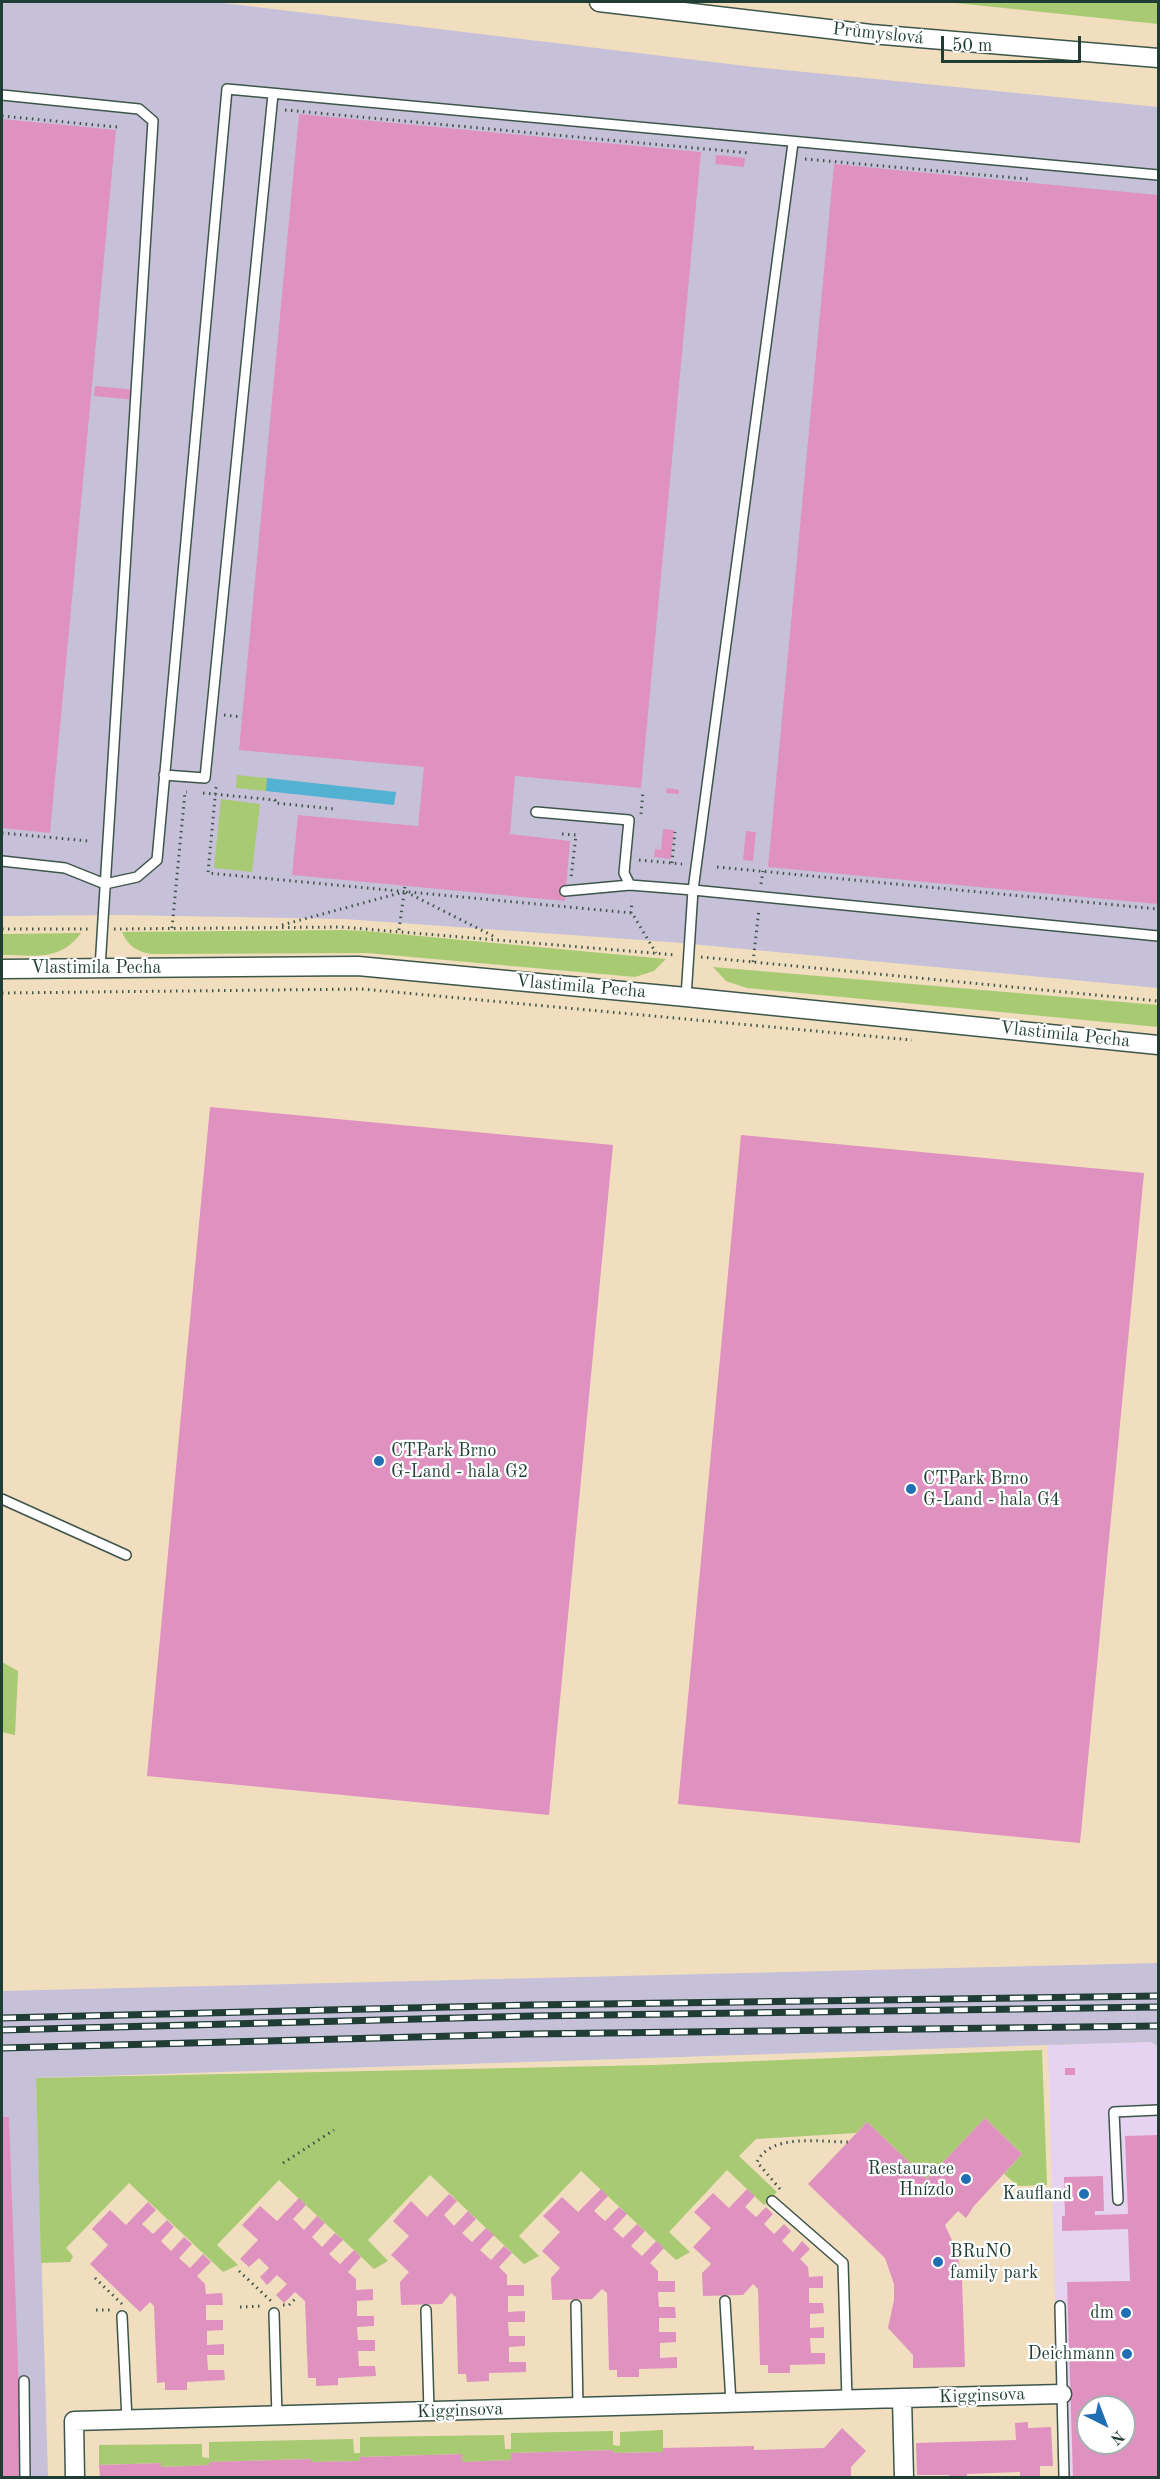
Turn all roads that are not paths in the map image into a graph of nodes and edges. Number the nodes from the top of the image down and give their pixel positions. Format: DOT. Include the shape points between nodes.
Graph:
graph roads {
  1 [pos="599,2"];
  2 [pos="1158,58"];
  3 [pos="273,94"];
  4 [pos="2,95"];
  5 [pos="793,143"];
  6 [pos="1158,175"];
  7 [pos="164,775"];
  8 [pos="536,812"];
  9 [pos="2,861"];
  10 [pos="105,884"];
  11 [pos="630,885"];
  12 [pos="693,890"];
  13 [pos="568,891"];
  14 [pos="1158,936"];
  15 [pos="100,968"];
  16 [pos="2,969"];
  17 [pos="686,997"];
  18 [pos="1158,1045"];
  19 [pos="2,1499"];
  20 [pos="126,1556"];
  21 [pos="1158,2110"];
  22 [pos="1118,2200"];
  23 [pos="772,2201"];
  24 [pos="725,2301"];
  25 [pos="576,2305"];
  26 [pos="1060,2306"];
  27 [pos="275,2309"];
  28 [pos="426,2310"];
  29 [pos="125,2313"];
  30 [pos="24,2381"];
  31 [pos="1062,2394"];
  32 [pos="902,2398"];
  33 [pos="847,2400"];
  34 [pos="731,2403"];
  35 [pos="578,2407"];
  36 [pos="429,2412"];
  37 [pos="277,2417"];
  38 [pos="127,2420"];
  39 [pos="1064,2476"];
  40 [pos="25,2478"];
  41 [pos="75,2478"];
  42 [pos="904,2478"];
  1 -- 2 [label="street, Průmyslová" via="871,34"];
  3 -- 5 [label="lane"];
  3 -- 7 [label="lane" via="205,778"];
  3 -- 7 [label="lane" via="226,89"];
  4 -- 10 [label="lane" via="139,109 153,121"];
  5 -- 6 [label="lane"];
  5 -- 12 [label="lane"];
  7 -- 10 [label="lane" via="157,860 137,877"];
  8 -- 11 [label="lane" via="629,820 624,873"];
  9 -- 10 [label="lane" via="65,867"];
  10 -- 15 [label="lane"];
  11 -- 12 [label="lane"];
  11 -- 13 [label="lane"];
  12 -- 14 [label="lane"];
  12 -- 17 [label="lane"];
  15 -- 16 [label="street, Vlastimila Pecha"];
  15 -- 17 [label="street, Vlastimila Pecha" via="358,966"];
  17 -- 18 [label="street, Vlastimila Pecha"];
  19 -- 20 [label="lane"];
  21 -- 22 [label="lane" via="1114,2112"];
  23 -- 33 [label="lane" via="843,2264"];
  24 -- 34 [label="lane"];
  25 -- 35 [label="lane"];
  26 -- 31 [label="lane"];
  27 -- 37 [label="lane"];
  28 -- 36 [label="lane"];
  29 -- 38 [label="lane"];
  30 -- 40 [label="lane"];
  31 -- 32 [label="street, Kigginsova"];
  31 -- 39 [label="lane"];
  32 -- 33 [label="street, Kigginsova"];
  32 -- 42 [label="street"];
  33 -- 34 [label="street, Kigginsova"];
  34 -- 35 [label="street, Kigginsova"];
  35 -- 36 [label="street, Kigginsova"];
  36 -- 37 [label="street, Kigginsova"];
  37 -- 38 [label="street, Kigginsova"];
  38 -- 41 [label="street, Kigginsova" via="74,2421"];
}
